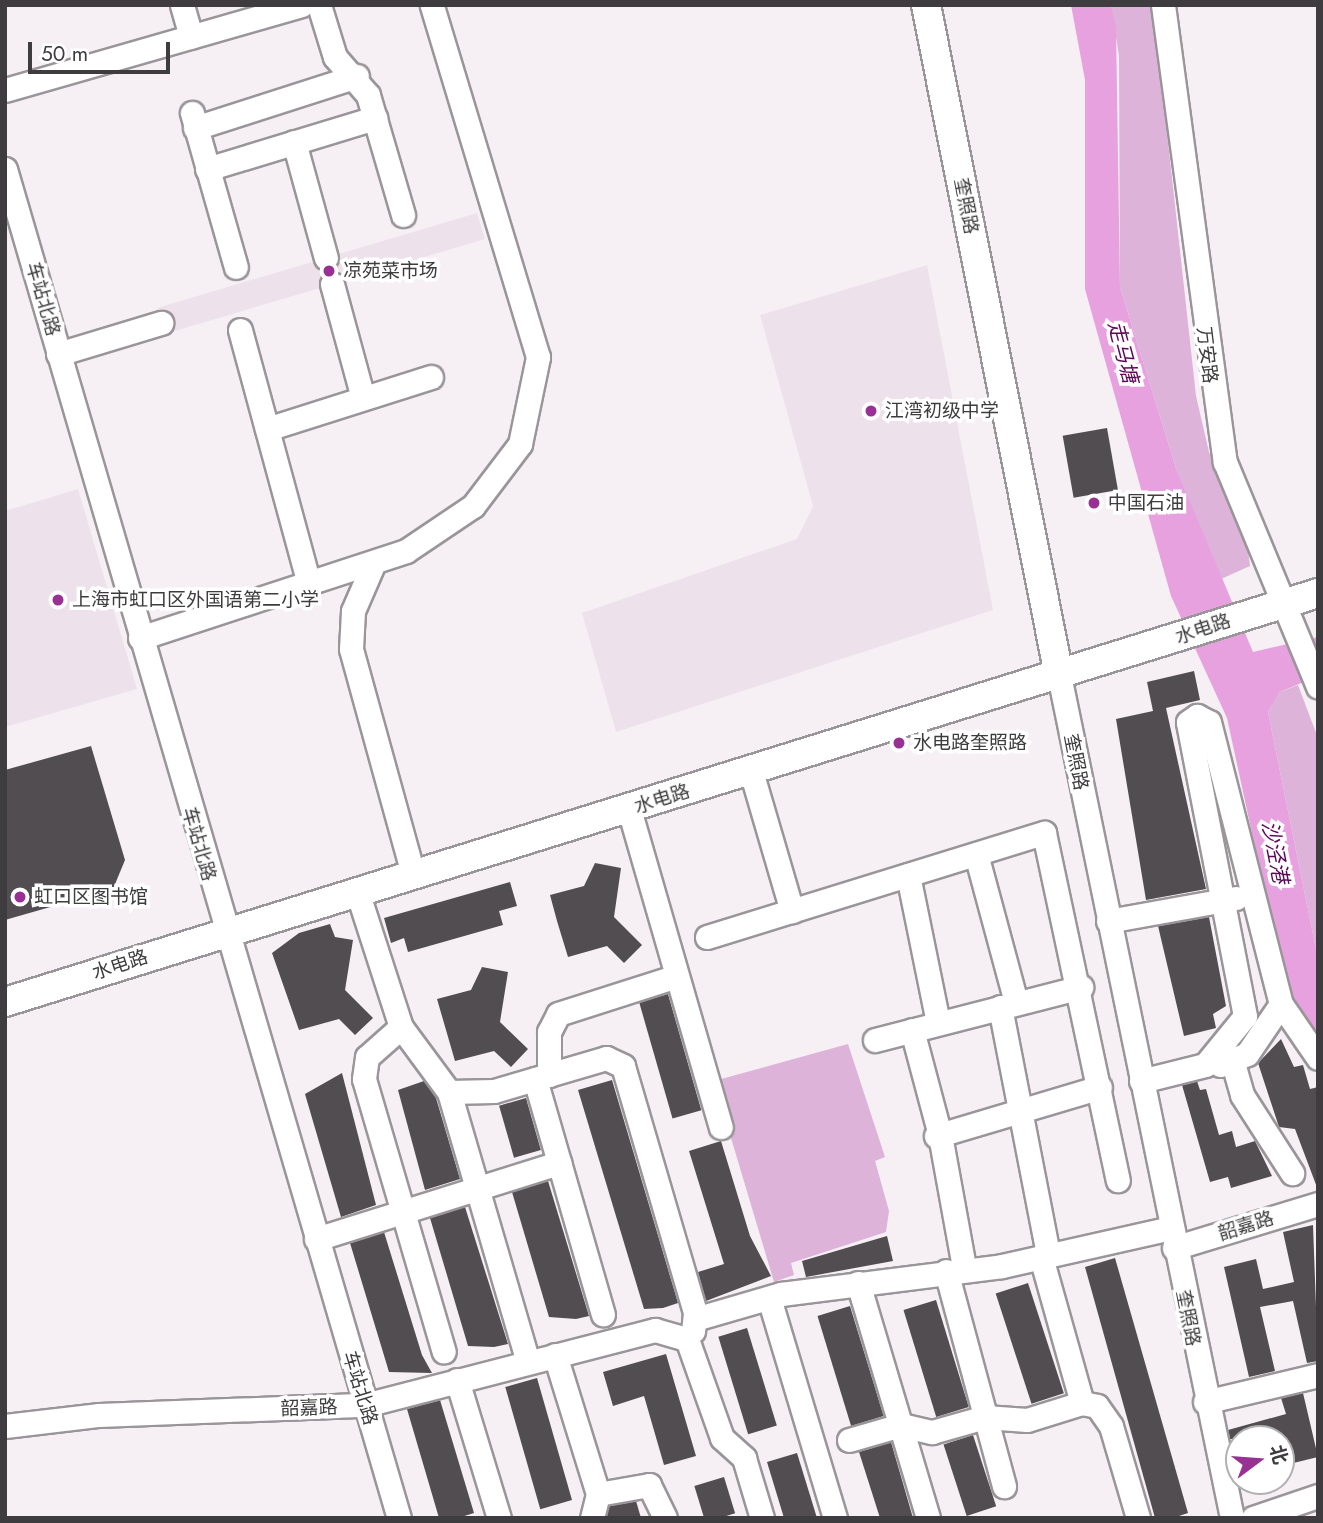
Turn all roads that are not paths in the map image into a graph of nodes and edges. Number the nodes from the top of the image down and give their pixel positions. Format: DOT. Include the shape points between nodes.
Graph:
graph roads {
  1 [pos="182,5"];
  2 [pos="301,5"];
  3 [pos="319,5"];
  4 [pos="432,5"];
  5 [pos="926,5"];
  6 [pos="1163,5"];
  7 [pos="191,37"];
  8 [pos="357,76"];
  9 [pos="5,90"];
  10 [pos="374,118"];
  11 [pos="294,142"];
  12 [pos="5,169"];
  13 [pos="208,169"];
  14 [pos="403,215"];
  15 [pos="326,258"];
  16 [pos="236,267"];
  17 [pos="332,284"];
  18 [pos="161,323"];
  19 [pos="240,330"];
  20 [pos="58,354"];
  21 [pos="431,377"];
  22 [pos="363,398"];
  23 [pos="267,429"];
  24 [pos="372,567"];
  25 [pos="309,584"];
  26 [pos="1318,593"];
  27 [pos="1286,603"];
  28 [pos="140,638"];
  29 [pos="1059,675"];
  30 [pos="1318,686"];
  31 [pos="751,771"];
  32 [pos="1225,782"];
  33 [pos="1201,789"];
  34 [pos="629,809"];
  35 [pos="976,854"];
  36 [pos="413,874"];
  37 [pos="908,875"];
  38 [pos="357,891"];
  39 [pos="1252,895"];
  40 [pos="1223,901"];
  41 [pos="784,913"];
  42 [pos="1108,921"];
  43 [pos="225,932"];
  44 [pos="707,936"];
  45 [pos="674,977"];
  46 [pos="1081,987"];
  47 [pos="5,1002"];
  48 [pos="1008,1004"];
  49 [pos="1280,1004"];
  50 [pos="938,1023"];
  51 [pos="401,1027"];
  52 [pos="912,1030"];
  53 [pos="875,1041"];
  54 [pos="1318,1058"];
  55 [pos="1233,1063"];
  56 [pos="1205,1065"];
  57 [pos="542,1077"];
  58 [pos="1141,1081"];
  59 [pos="1100,1087"];
  60 [pos="449,1092"];
  61 [pos="1024,1109"];
  62 [pos="721,1127"];
  63 [pos="938,1135"];
  64 [pos="559,1163"];
  65 [pos="1292,1172"];
  66 [pos="1118,1180"];
  67 [pos="478,1188"];
  68 [pos="1318,1204"];
  69 [pos="403,1212"];
  70 [pos="1172,1238"];
  71 [pos="316,1239"];
  72 [pos="1045,1256"];
  73 [pos="955,1269"];
  74 [pos="858,1283"];
  75 [pos="769,1298"];
  76 [pos="603,1314"];
  77 [pos="691,1329"];
  78 [pos="444,1352"];
  79 [pos="555,1355"];
  80 [pos="528,1362"];
  81 [pos="1318,1375"];
  82 [pos="457,1380"];
  83 [pos="1205,1402"];
  84 [pos="1082,1403"];
  85 [pos="365,1405"];
  86 [pos="985,1417"];
  87 [pos="901,1425"];
  88 [pos="5,1426"];
  89 [pos="849,1440"];
  90 [pos="1004,1486"];
  91 [pos="1318,1496"];
  92 [pos="588,1511"];
  93 [pos="399,1518"];
  94 [pos="499,1518"];
  95 [pos="665,1518"];
  96 [pos="762,1518"];
  97 [pos="835,1518"];
  98 [pos="928,1518"];
  99 [pos="1138,1518"];
  100 [pos="1232,1518"];
  101 [pos="1254,1518"];
  1 -- 7 [label="street"];
  2 -- 7 [label="street"];
  3 -- 8 [label="street" via="335,57"];
  4 -- 24 [label="street" via="489,223 538,357 520,444 473,506"];
  5 -- 29 [label="main road, 奎照路"];
  6 -- 27 [label="street, 万安路" via="1214,413 1240,504"];
  7 -- 9 [label="street"];
  8 -- 10 [label="street"];
  8 -- 13 [label="street" via="193,121"];
  10 -- 11 [label="street"];
  10 -- 14 [label="street"];
  11 -- 13 [label="street"];
  11 -- 15 [label="street"];
  12 -- 20 [label="street, 车站北路"];
  13 -- 16 [label="street"];
  17 -- 22 [label="street"];
  18 -- 20 [label="street"];
  19 -- 23 [label="street"];
  20 -- 28 [label="street, 车站北路"];
  21 -- 22 [label="street"];
  22 -- 23 [label="street"];
  23 -- 25 [label="street"];
  24 -- 25 [label="street"];
  24 -- 36 [label="street" via="353,611 351,649"];
  25 -- 28 [label="street"];
  26 -- 27 [label="main road, 水电路"];
  27 -- 29 [label="main road, 水电路"];
  27 -- 30 [label="street, 万安路"];
  28 -- 43 [label="street, 车站北路"];
  29 -- 31 [label="main road, 水电路"];
  29 -- 42 [label="street, 奎照路"];
  31 -- 34 [label="main road, 水电路"];
  31 -- 41 [label="street" via="762,810 753,827"];
  32 -- 33 [label="street"];
  32 -- 33 [label="street" via="1209,722 1197,716 1188,722"];
  32 -- 39 [label="street"];
  33 -- 40 [label="street"];
  34 -- 36 [label="main road, 水电路"];
  34 -- 45 [label="street"];
  35 -- 37 [label="street"];
  35 -- 46 [label="street" via="1044,833 1050,838"];
  35 -- 48 [label="street"];
  36 -- 38 [label="main road, 水电路"];
  37 -- 41 [label="street"];
  37 -- 50 [label="street"];
  38 -- 43 [label="main road, 水电路"];
  38 -- 51 [label="street"];
  39 -- 40 [label="street"];
  39 -- 49 [label="street"];
  40 -- 42 [label="street"];
  40 -- 56 [label="street" via="1245,1016"];
  41 -- 44 [label="street"];
  42 -- 58 [label="street, 奎照路"];
  43 -- 47 [label="main road, 水电路"];
  43 -- 71 [label="street, 车站北路"];
  45 -- 57 [label="street" via="558,1014 549,1032"];
  45 -- 62 [label="street"];
  46 -- 48 [label="street"];
  46 -- 59 [label="street"];
  48 -- 50 [label="street"];
  48 -- 61 [label="street"];
  49 -- 54 [label="street"];
  49 -- 55 [label="street" via="1271,1026"];
  50 -- 52 [label="street"];
  51 -- 60 [label="street"];
  51 -- 69 [label="street" via="367,1057 364,1079"];
  52 -- 53 [label="street"];
  52 -- 63 [label="street"];
  55 -- 56 [label="street"];
  55 -- 65 [label="street" via="1242,1095"];
  56 -- 58 [label="street"];
  57 -- 60 [label="street" via="471,1095"];
  57 -- 64 [label="street"];
  57 -- 77 [label="street" via="606,1058 623,1066"];
  58 -- 70 [label="street, 奎照路"];
  59 -- 61 [label="street"];
  59 -- 66 [label="street"];
  60 -- 67 [label="street"];
  61 -- 63 [label="street"];
  61 -- 72 [label="street"];
  63 -- 73 [label="street"];
  64 -- 67 [label="street"];
  64 -- 76 [label="street"];
  67 -- 69 [label="street"];
  67 -- 80 [label="street"];
  68 -- 70 [label="street, 韶嘉路"];
  69 -- 71 [label="street"];
  69 -- 78 [label="street"];
  70 -- 72 [label="street, 韶嘉路"];
  70 -- 83 [label="street, 奎照路"];
  71 -- 85 [label="street, 车站北路"];
  72 -- 73 [label="street, 韶嘉路"];
  72 -- 84 [label="street"];
  73 -- 74 [label="street, 韶嘉路"];
  73 -- 86 [label="street"];
  74 -- 75 [label="street, 韶嘉路"];
  74 -- 87 [label="street"];
  75 -- 77 [label="street, 韶嘉路"];
  75 -- 97 [label="street"];
  77 -- 79 [label="street, 韶嘉路" via="656,1330"];
  77 -- 96 [label="street" via="722,1438 744,1458"];
  79 -- 80 [label="street, 韶嘉路"];
  79 -- 92 [label="street"];
  80 -- 82 [label="street, 韶嘉路"];
  81 -- 83 [label="street"];
  82 -- 85 [label="street, 韶嘉路"];
  82 -- 94 [label="street"];
  83 -- 100 [label="street, 奎照路"];
  84 -- 86 [label="street" via="1027,1420"];
  84 -- 99 [label="street" via="1106,1415"];
  85 -- 88 [label="street, 韶嘉路" via="99,1415"];
  85 -- 93 [label="street, 车站北路"];
  86 -- 87 [label="street" via="932,1432"];
  86 -- 90 [label="street"];
  87 -- 89 [label="street"];
  87 -- 98 [label="street"];
  91 -- 101 [label="street"];
  92 -- 95 [label="street" via="649,1485"];
}
